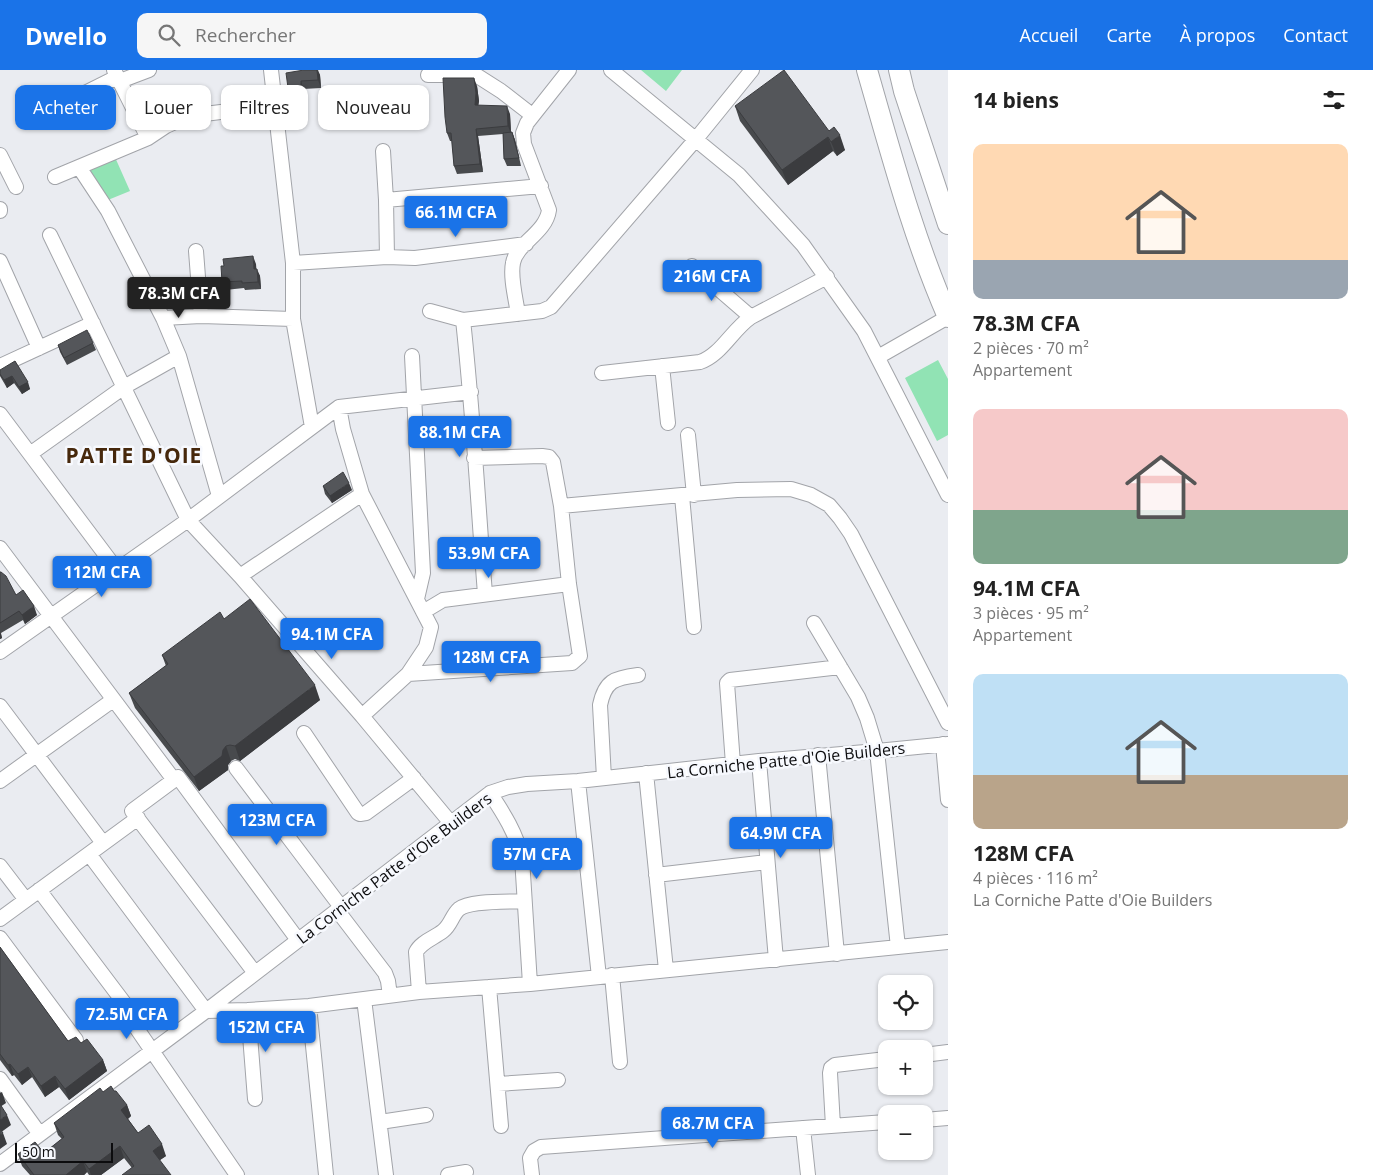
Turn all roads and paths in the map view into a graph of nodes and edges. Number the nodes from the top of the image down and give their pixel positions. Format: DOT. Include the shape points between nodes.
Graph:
graph roads {
  1 [pos="149,70"];
  2 [pos="271,70"];
  3 [pos="569,70"];
  4 [pos="611,70"];
  5 [pos="752,70"];
  6 [pos="866,70"];
  7 [pos="899,70"];
  8 [pos="433,73"];
  9 [pos="117,76"];
  10 [pos="100,85"];
  11 [pos="273,85"];
  12 [pos="221,112"];
  13 [pos="532,115"];
  14 [pos="279,130"];
  15 [pos="148,138"];
  16 [pos="696,139"];
  17 [pos="383,151"];
  18 [pos="0,155"];
  19 [pos="79,168"];
  20 [pos="55,177"];
  21 [pos="541,186"];
  22 [pos="16,187"];
  23 [pos="386,200"];
  24 [pos="948,224"];
  25 [pos="50,235"];
  26 [pos="526,244"];
  27 [pos="196,252"];
  28 [pos="386,257"];
  29 [pos="0,261"];
  30 [pos="293,263"];
  31 [pos="692,266"];
  32 [pos="827,277"];
  33 [pos="430,311"];
  34 [pos="518,314"];
  35 [pos="200,316"];
  36 [pos="751,317"];
  37 [pos="948,317"];
  38 [pos="163,318"];
  39 [pos="293,319"];
  40 [pos="463,320"];
  41 [pos="93,323"];
  42 [pos="39,348"];
  43 [pos="179,356"];
  44 [pos="412,356"];
  45 [pos="878,356"];
  46 [pos="0,366"];
  47 [pos="662,366"];
  48 [pos="602,373"];
  49 [pos="124,386"];
  50 [pos="471,392"];
  51 [pos="414,398"];
  52 [pos="338,407"];
  53 [pos="0,414"];
  54 [pos="668,423"];
  55 [pos="312,427"];
  56 [pos="5,431"];
  57 [pos="688,435"];
  58 [pos="30,454"];
  59 [pos="474,458"];
  60 [pos="362,494"];
  61 [pos="948,495"];
  62 [pos="219,496"];
  63 [pos="688,496"];
  64 [pos="561,506"];
  65 [pos="188,520"];
  66 [pos="0,548"];
  67 [pos="117,570"];
  68 [pos="240,576"];
  69 [pos="569,584"];
  70 [pos="485,594"];
  71 [pos="417,599"];
  72 [pos="423,612"];
  73 [pos="51,616"];
  74 [pos="814,623"];
  75 [pos="694,627"];
  76 [pos="0,652"];
  77 [pos="840,667"];
  78 [pos="408,674"];
  79 [pos="638,675"];
  80 [pos="113,700"];
  81 [pos="0,706"];
  82 [pos="362,716"];
  83 [pos="948,723"];
  84 [pos="304,733"];
  85 [pos="946,744"];
  86 [pos="877,752"];
  87 [pos="37,755"];
  88 [pos="818,755"];
  89 [pos="758,761"];
  90 [pos="733,764"];
  91 [pos="236,768"];
  92 [pos="646,774"];
  93 [pos="414,778"];
  94 [pos="604,778"];
  95 [pos="174,780"];
  96 [pos="0,781"];
  97 [pos="578,781"];
  98 [pos="490,793"];
  99 [pos="948,800"];
  100 [pos="138,818"];
  101 [pos="450,822"];
  102 [pos="103,844"];
  103 [pos="89,854"];
  104 [pos="766,862"];
  105 [pos="0,866"];
  106 [pos="656,875"];
  107 [pos="39,890"];
  108 [pos="26,900"];
  109 [pos="524,901"];
  110 [pos="339,908"];
  111 [pos="0,919"];
  112 [pos="0,938"];
  113 [pos="298,940"];
  114 [pos="948,942"];
  115 [pos="898,947"];
  116 [pos="837,954"];
  117 [pos="776,960"];
  118 [pos="666,970"];
  119 [pos="255,973"];
  120 [pos="606,976"];
  121 [pos="530,984"];
  122 [pos="489,987"];
  123 [pos="419,992"];
  124 [pos="390,996"];
  125 [pos="364,999"];
  126 [pos="309,1006"];
  127 [pos="206,1010"];
  128 [pos="248,1010"];
  129 [pos="76,1040"];
  130 [pos="153,1050"];
  131 [pos="948,1052"];
  132 [pos="933,1054"];
  133 [pos="878,1060"];
  134 [pos="620,1062"];
  135 [pos="0,1079"];
  136 [pos="558,1080"];
  137 [pos="498,1084"];
  138 [pos="255,1098"];
  139 [pos="426,1115"];
  140 [pos="948,1118"];
  141 [pos="933,1119"];
  142 [pos="380,1122"];
  143 [pos="878,1123"];
  144 [pos="501,1126"];
  145 [pos="833,1126"];
  146 [pos="803,1128"];
  147 [pos="39,1133"];
  148 [pos="0,1164"];
  149 [pos="466,1172"];
  150 [pos="237,1175"];
  151 [pos="326,1175"];
  152 [pos="386,1175"];
  153 [pos="448,1175"];
  154 [pos="532,1175"];
  155 [pos="808,1175"];
  1 -- 9 [label="street"];
  2 -- 11 [label="street"];
  3 -- 13 [label="street"];
  4 -- 16 [label="street"];
  5 -- 16 [label="street"];
  6 -- 37 [label="highway" via="926,265"];
  7 -- 24 [label="highway"];
  8 -- 13 [label="street" via="476,76"];
  9 -- 10 [label="street"];
  9 -- 15 [label="street"];
  12 -- 15 [label="street" via="189,116"];
  13 -- 21 [label="street" via="523,133 524,144"];
  14 -- 30 [label="street"];
  15 -- 19 [label="street"];
  16 -- 32 [label="street" via="739,175 773,210"];
  16 -- 34 [label="street" via="551,307"];
  17 -- 23 [label="street"];
  18 -- 22 [label="street"];
  19 -- 20 [label="street"];
  19 -- 38 [label="street" via="108,211"];
  21 -- 23 [label="street"];
  21 -- 26 [label="street" via="549,210 548,218"];
  23 -- 28 [label="street"];
  25 -- 41 [label="street"];
  26 -- 28 [label="street" via="415,258"];
  26 -- 34 [label="street" via="516,254 512,270"];
  27 -- 35 [label="street"];
  28 -- 30 [label="street"];
  29 -- 42 [label="street"];
  30 -- 39 [label="street"];
  31 -- 36 [label="street"];
  32 -- 36 [label="street"];
  32 -- 45 [label="street"];
  33 -- 40 [label="street"];
  34 -- 40 [label="street"];
  35 -- 38 [label="street"];
  35 -- 39 [label="street"];
  36 -- 47 [label="street" via="740,324 709,359"];
  37 -- 45 [label="street"];
  38 -- 43 [label="street"];
  39 -- 55 [label="street"];
  40 -- 50 [label="street"];
  41 -- 42 [label="street"];
  41 -- 49 [label="street"];
  42 -- 46 [label="street"];
  43 -- 49 [label="street"];
  43 -- 62 [label="street"];
  44 -- 51 [label="street"];
  45 -- 61 [label="street"];
  47 -- 48 [label="street"];
  47 -- 54 [label="street"];
  49 -- 58 [label="street"];
  49 -- 65 [label="street"];
  50 -- 51 [label="street"];
  50 -- 59 [label="street"];
  51 -- 52 [label="street"];
  51 -- 71 [label="street" via="423,573"];
  52 -- 55 [label="street"];
  52 -- 60 [label="street"];
  53 -- 56 [label="street"];
  55 -- 62 [label="street"];
  56 -- 58 [label="street"];
  57 -- 63 [label="street"];
  58 -- 67 [label="street"];
  59 -- 64 [label="street" via="549,457 553,462"];
  59 -- 70 [label="street"];
  60 -- 68 [label="street"];
  60 -- 71 [label="street"];
  62 -- 65 [label="street"];
  63 -- 64 [label="street"];
  63 -- 75 [label="street"];
  63 -- 83 [label="street" via="737,490 791,489 828,505 851,534"];
  64 -- 69 [label="street"];
  65 -- 67 [label="street"];
  65 -- 68 [label="street"];
  66 -- 73 [label="street"];
  67 -- 73 [label="street"];
  68 -- 82 [label="street"];
  69 -- 70 [label="street"];
  69 -- 78 [label="street" via="580,656 572,663"];
  70 -- 72 [label="street" via="443,600"];
  71 -- 72 [label="street"];
  72 -- 78 [label="street" via="431,627 426,648"];
  73 -- 76 [label="street"];
  73 -- 80 [label="street"];
  74 -- 77 [label="street"];
  77 -- 86 [label="street" via="858,697"];
  77 -- 90 [label="street" via="726,683"];
  78 -- 82 [label="street"];
  79 -- 94 [label="street" via="615,679 602,694"];
  80 -- 87 [label="street"];
  80 -- 95 [label="street"];
  81 -- 87 [label="street"];
  82 -- 93 [label="street"];
  84 -- 93 [label="street" via="360,814"];
  85 -- 86 [label="street, La Corniche Patte d'Oie Builders"];
  85 -- 99 [label="street"];
  86 -- 88 [label="street, La Corniche Patte d'Oie Builders"];
  86 -- 115 [label="street"];
  87 -- 96 [label="street"];
  87 -- 102 [label="street"];
  88 -- 89 [label="street, La Corniche Patte d'Oie Builders"];
  88 -- 116 [label="street"];
  89 -- 90 [label="street, La Corniche Patte d'Oie Builders"];
  89 -- 104 [label="street"];
  90 -- 92 [label="street, La Corniche Patte d'Oie Builders"];
  91 -- 110 [label="street"];
  92 -- 94 [label="street, La Corniche Patte d'Oie Builders"];
  92 -- 106 [label="street"];
  93 -- 101 [label="street"];
  94 -- 97 [label="street, La Corniche Patte d'Oie Builders"];
  95 -- 100 [label="street" via="132,811"];
  95 -- 113 [label="street" via="178,777"];
  97 -- 98 [label="street, La Corniche Patte d'Oie Builders" via="527,784"];
  97 -- 120 [label="street"];
  98 -- 101 [label="street, La Corniche Patte d'Oie Builders"];
  98 -- 109 [label="street" via="517,840 522,858"];
  100 -- 102 [label="street"];
  100 -- 119 [label="street"];
  101 -- 110 [label="street, La Corniche Patte d'Oie Builders"];
  102 -- 103 [label="street"];
  103 -- 107 [label="street"];
  103 -- 127 [label="street"];
  104 -- 106 [label="street"];
  104 -- 117 [label="street"];
  105 -- 108 [label="street"];
  106 -- 118 [label="street"];
  107 -- 108 [label="street"];
  107 -- 130 [label="street" via="128,1008 133,1023"];
  108 -- 111 [label="street"];
  109 -- 121 [label="street"];
  109 -- 123 [label="street" via="461,907 447,928 416,952"];
  110 -- 113 [label="street, La Corniche Patte d'Oie Builders"];
  110 -- 124 [label="street" via="385,973"];
  112 -- 129 [label="street"];
  113 -- 119 [label="street, La Corniche Patte d'Oie Builders"];
  114 -- 115 [label="street"];
  115 -- 116 [label="street"];
  116 -- 117 [label="street"];
  117 -- 118 [label="street"];
  118 -- 120 [label="street"];
  119 -- 127 [label="street, La Corniche Patte d'Oie Builders"];
  120 -- 121 [label="street"];
  120 -- 134 [label="street"];
  121 -- 122 [label="street"];
  122 -- 123 [label="street"];
  122 -- 137 [label="street"];
  123 -- 124 [label="street"];
  124 -- 125 [label="street"];
  125 -- 126 [label="street"];
  125 -- 142 [label="street"];
  126 -- 128 [label="street"];
  126 -- 151 [label="street"];
  127 -- 128 [label="street"];
  127 -- 130 [label="street, La Corniche Patte d'Oie Builders"];
  128 -- 138 [label="street"];
  130 -- 147 [label="street, La Corniche Patte d'Oie Builders"];
  130 -- 150 [label="street"];
  131 -- 132 [label="street"];
  133 -- 145 [label="street" via="831,1068"];
  135 -- 147 [label="street"];
  136 -- 137 [label="street"];
  137 -- 144 [label="street"];
  139 -- 142 [label="street"];
  140 -- 141 [label="street"];
  142 -- 152 [label="street"];
  143 -- 145 [label="street"];
  145 -- 146 [label="street"];
  146 -- 154 [label="street" via="541,1147 530,1158"];
  146 -- 155 [label="street"];
  147 -- 148 [label="street, La Corniche Patte d'Oie Builders"];
  149 -- 153 [label="street"];
}
